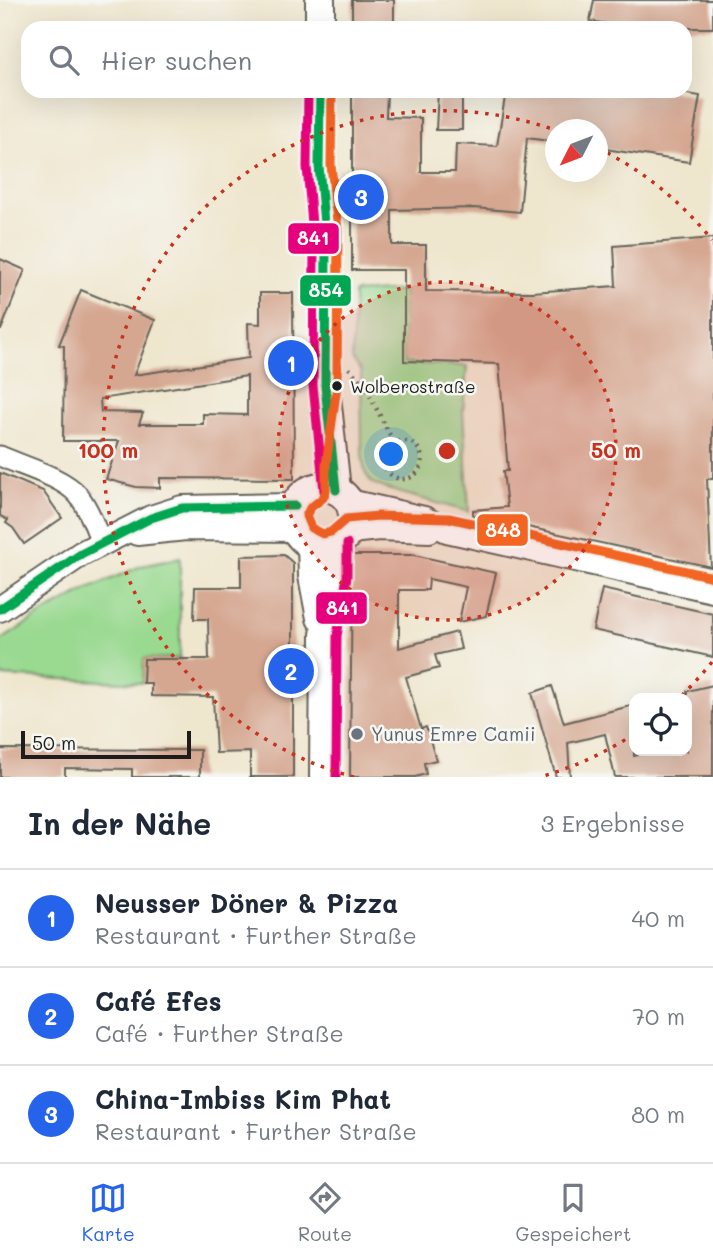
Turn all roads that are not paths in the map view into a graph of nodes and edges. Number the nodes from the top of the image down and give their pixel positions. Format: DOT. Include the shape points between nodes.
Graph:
graph roads {
  1 [pos="320,0"];
  2 [pos="320,21"];
  3 [pos="320,98"];
  4 [pos="0,456"];
  5 [pos="323,517"];
  6 [pos="110,540"];
  7 [pos="713,590"];
  8 [pos="0,609"];
  9 [pos="324,777"];
  1 -- 2 [label="main road"];
  3 -- 5 [label="main road" via="319,166 326,230"];
  4 -- 6 [label="street" via="66,484"];
  5 -- 6 [label="street" via="155,530"];
  5 -- 7 [label="street" via="424,519 447,530"];
  5 -- 9 [label="main road" via="313,576 325,635"];
  6 -- 8 [label="street" via="81,554"];
}
